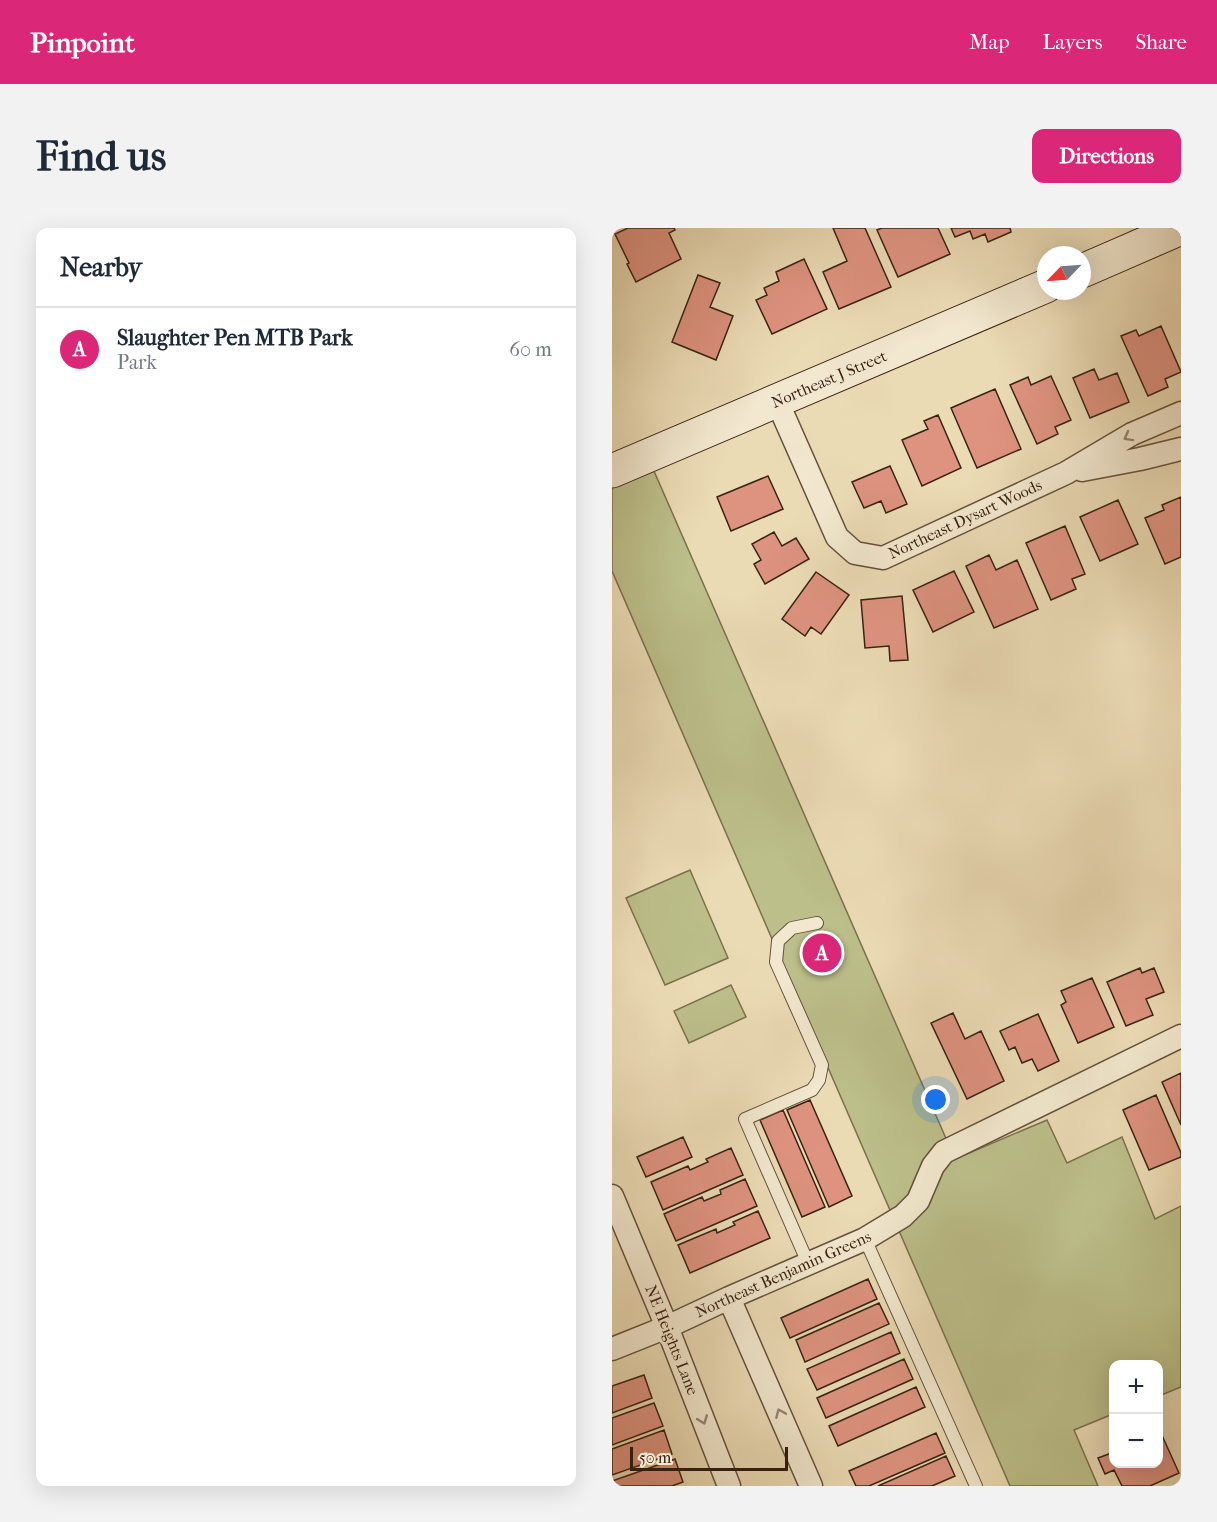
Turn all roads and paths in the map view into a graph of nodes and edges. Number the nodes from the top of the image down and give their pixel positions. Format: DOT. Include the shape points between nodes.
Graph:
graph roads {
  1 [pos="1181,228"];
  2 [pos="1091,267"];
  3 [pos="1037,290"];
  4 [pos="777,401"];
  5 [pos="1181,413"];
  6 [pos="1181,449"];
  7 [pos="612,471"];
  8 [pos="1066,473"];
  9 [pos="817,923"];
  10 [pos="1181,1036"];
  11 [pos="612,1196"];
  12 [pos="865,1239"];
  13 [pos="808,1263"];
  14 [pos="729,1298"];
  15 [pos="667,1327"];
  16 [pos="612,1349"];
  17 [pos="729,1486"];
  18 [pos="811,1486"];
  19 [pos="976,1486"];
  1 -- 2 [label="street"];
  3 -- 4 [label="street, Northeast J Street"];
  4 -- 7 [label="street, Northeast J Street"];
  4 -- 8 [label="street, Northeast Dysart Woods" via="837,537 855,553 883,558"];
  5 -- 8 [label="street, Northeast Dysart Woods, one-way" via="1132,434"];
  6 -- 8 [label="street, Northeast Dysart Woods"];
  9 -- 13 [label="lane" via="792,928 777,941 776,962 822,1065 819,1080 812,1090 745,1119"];
  10 -- 12 [label="street, Northeast Benjamin Greens" via="944,1152 933,1166 918,1201 903,1216"];
  11 -- 15 [label="street, NE Heights Lane"];
  12 -- 13 [label="street, Northeast Benjamin Greens"];
  12 -- 19 [label="lane"];
  13 -- 14 [label="street, Northeast Benjamin Greens"];
  14 -- 15 [label="street, Northeast Benjamin Greens"];
  18 -- 14 [label="street, one-way"];
  15 -- 16 [label="street, Northeast Benjamin Greens"];
  15 -- 17 [label="street, NE Heights Lane, one-way"];
}
